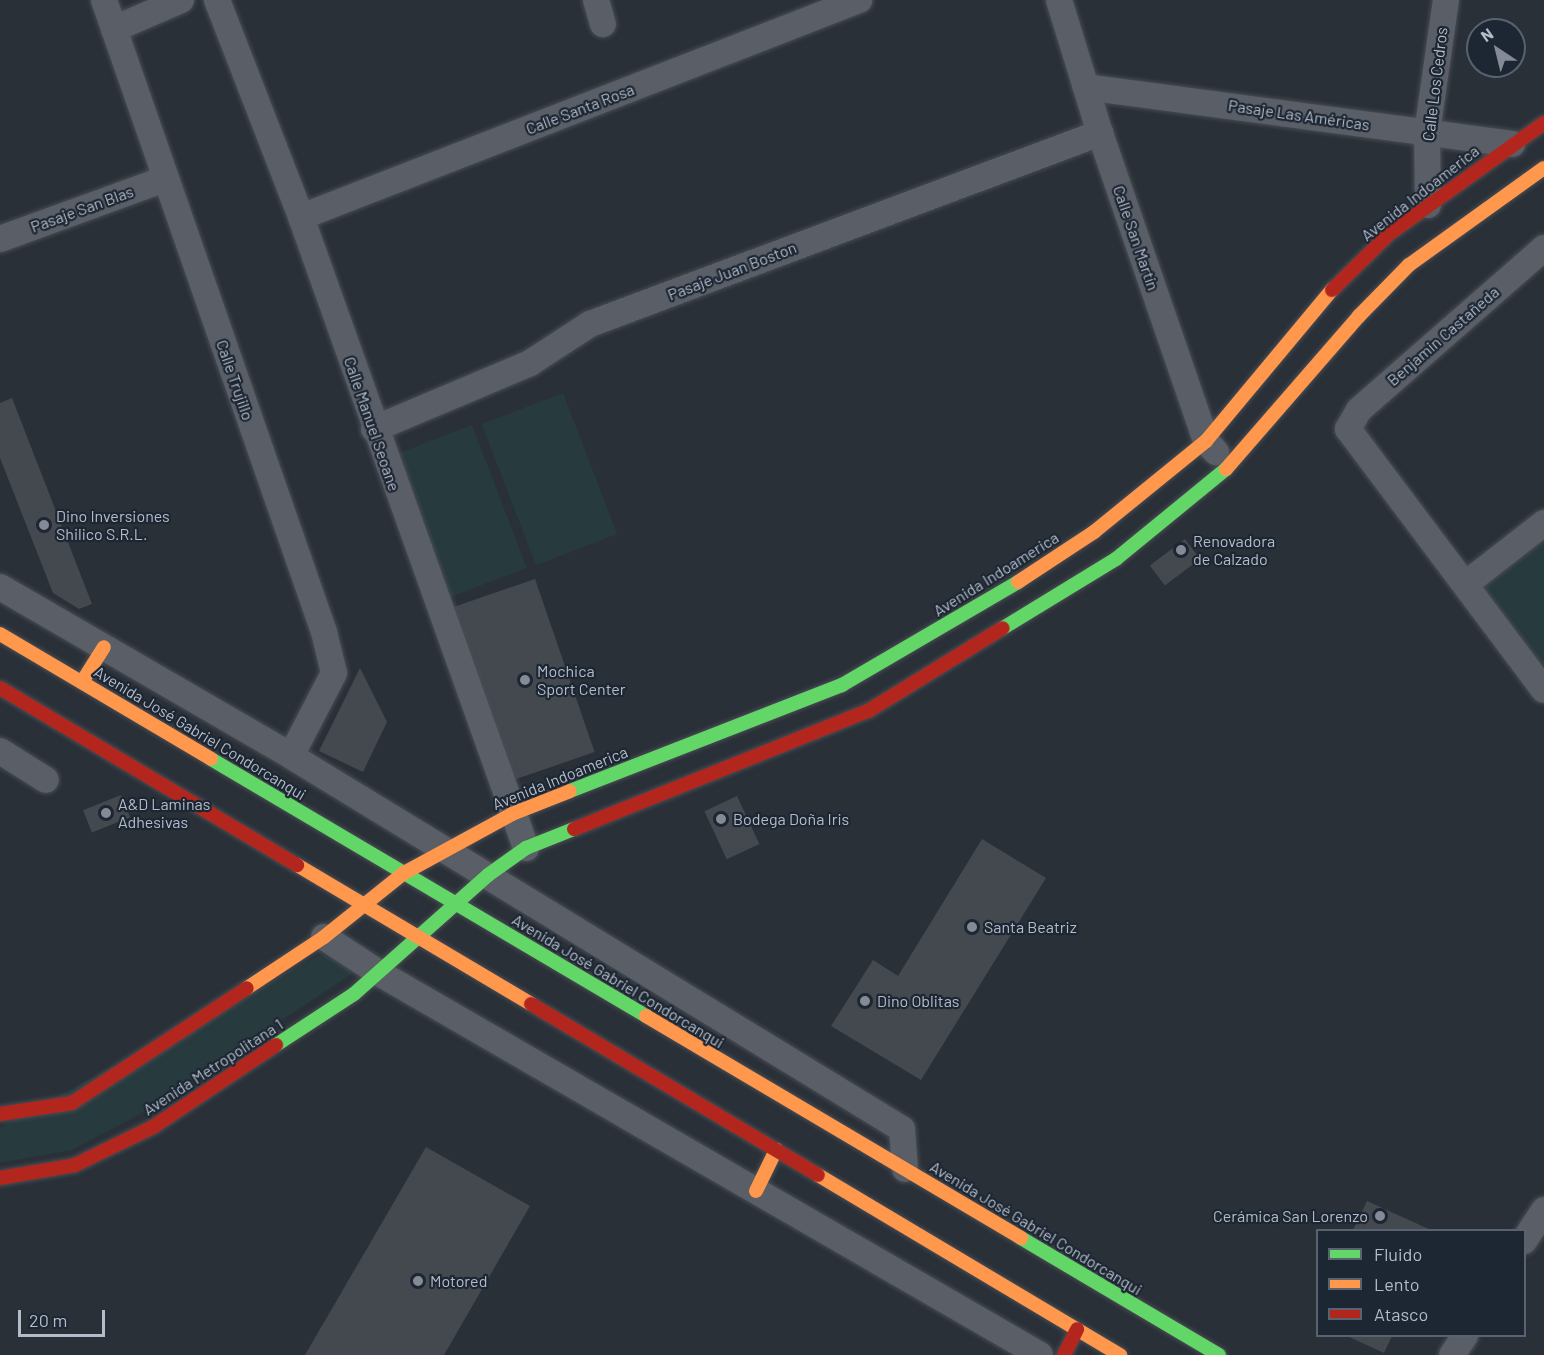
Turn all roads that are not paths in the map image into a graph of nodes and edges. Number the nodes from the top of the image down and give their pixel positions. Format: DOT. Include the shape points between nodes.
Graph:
graph roads {
  1 [pos="104,0"];
  2 [pos="182,0"];
  3 [pos="217,0"];
  4 [pos="859,0"];
  5 [pos="1059,0"];
  6 [pos="1446,0"];
  7 [pos="114,29"];
  8 [pos="1086,87"];
  9 [pos="1544,123"];
  10 [pos="1427,132"];
  11 [pos="1100,133"];
  12 [pos="1512,144"];
  13 [pos="1544,168"];
  14 [pos="165,179"];
  15 [pos="1428,205"];
  16 [pos="301,218"];
  17 [pos="0,239"];
  18 [pos="1544,248"];
  19 [pos="374,429"];
  20 [pos="1206,441"];
  21 [pos="1230,467"];
  22 [pos="1544,523"];
  23 [pos="1467,583"];
  24 [pos="0,587"];
  25 [pos="0,634"];
  26 [pos="104,647"];
  27 [pos="82,682"];
  28 [pos="0,688"];
  29 [pos="1544,690"];
  30 [pos="0,751"];
  31 [pos="291,756"];
  32 [pos="46,780"];
  33 [pos="512,814"];
  34 [pos="526,848"];
  35 [pos="444,849"];
  36 [pos="404,873"];
  37 [pos="488,875"];
  38 [pos="458,905"];
  39 [pos="366,906"];
  40 [pos="324,937"];
  41 [pos="421,939"];
  42 [pos="379,973"];
  43 [pos="0,1114"];
  44 [pos="776,1150"];
  45 [pos="905,1170"];
  46 [pos="0,1178"];
  47 [pos="756,1191"];
  48 [pos="1544,1210"];
  49 [pos="1526,1238"];
  50 [pos="1077,1329"];
  51 [pos="1040,1355"];
  52 [pos="1064,1355"];
  53 [pos="1120,1355"];
  54 [pos="1219,1355"];
  1 -- 7 [label="street, Calle Trujillo"];
  2 -- 7 [label="street"];
  3 -- 16 [label="street, Calle Manuel Seoane"];
  4 -- 16 [label="street, Calle Santa Rosa"];
  5 -- 8 [label="street, Calle San Martín"];
  6 -- 10 [label="street, Calle Los Cedros"];
  7 -- 14 [label="street, Calle Trujillo"];
  8 -- 10 [label="street, Pasaje Las Américas"];
  8 -- 11 [label="street, Calle San Martín"];
  9 -- 12 [label="main road, Avenida Indoamerica"];
  10 -- 12 [label="street, Pasaje Las Américas"];
  10 -- 15 [label="street, Calle Los Cedros"];
  11 -- 19 [label="street, Pasaje Juan Boston" via="590,324 530,363"];
  11 -- 20 [label="street, Calle San Martín"];
  12 -- 15 [label="main road, Avenida Indoamerica"];
  13 -- 21 [label="main road" via="1409,265 1359,316"];
  14 -- 17 [label="street, Pasaje San Blas"];
  14 -- 31 [label="street, Calle Trujillo" via="324,632 334,673"];
  15 -- 20 [label="main road, Avenida Indoamerica" via="1389,234 1329,293"];
  16 -- 19 [label="street, Calle Manuel Seoane"];
  18 -- 23 [label="street, Benjamin Castañeda" via="1359,410 1348,429"];
  19 -- 33 [label="street, Calle Manuel Seoane"];
  20 -- 21 [label="street, Calle San Martín"];
  20 -- 33 [label="main road, Avenida Indoamerica" via="1094,532 973,611 842,685"];
  21 -- 34 [label="main road" via="1116,559 868,711"];
  22 -- 23 [label="street"];
  23 -- 29 [label="street"];
  24 -- 26 [label="street"];
  25 -- 27 [label="main road, Avenida José Gabriel Condorcanqui"];
  26 -- 27 [label="main road"];
  26 -- 31 [label="street"];
  27 -- 36 [label="main road, Avenida José Gabriel Condorcanqui"];
  28 -- 39 [label="main road"];
  30 -- 32 [label="street"];
  31 -- 35 [label="street"];
  33 -- 34 [label="street, Calle Manuel Seoane"];
  33 -- 35 [label="main road, Avenida Indoamerica"];
  34 -- 37 [label="main road"];
  35 -- 36 [label="main road, Avenida Indoamerica"];
  35 -- 37 [label="street"];
  36 -- 38 [label="main road, Avenida José Gabriel Condorcanqui"];
  36 -- 39 [label="main road, Avenida Indoamerica"];
  37 -- 38 [label="main road"];
  37 -- 45 [label="street" via="903,1129"];
  38 -- 41 [label="main road"];
  38 -- 45 [label="main road, Avenida José Gabriel Condorcanqui"];
  39 -- 40 [label="main road"];
  39 -- 41 [label="main road"];
  40 -- 42 [label="street"];
  40 -- 43 [label="main road" via="72,1102"];
  41 -- 42 [label="main road, Avenida Metropolitana 1"];
  41 -- 44 [label="main road"];
  42 -- 46 [label="main road, Avenida Metropolitana 1" via="354,994 153,1127 75,1165"];
  42 -- 47 [label="street"];
  44 -- 47 [label="main road"];
  44 -- 50 [label="main road"];
  45 -- 54 [label="main road, Avenida José Gabriel Condorcanqui"];
  47 -- 51 [label="street"];
  48 -- 49 [label="street"];
  50 -- 52 [label="main road"];
  50 -- 53 [label="main road"];
}
